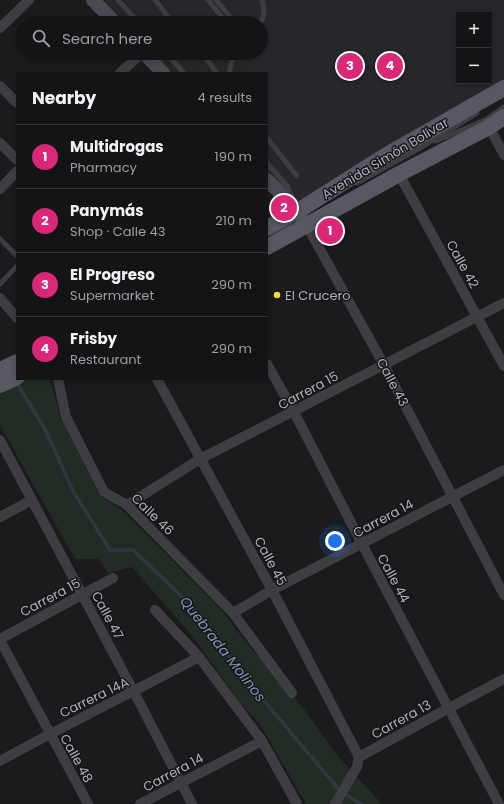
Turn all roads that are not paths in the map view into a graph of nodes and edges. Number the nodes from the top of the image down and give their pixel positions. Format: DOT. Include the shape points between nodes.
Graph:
graph roads {
  1 [pos="29,0"];
  2 [pos="93,0"];
  3 [pos="118,0"];
  4 [pos="155,0"];
  5 [pos="208,0"];
  6 [pos="216,0"];
  7 [pos="262,0"];
  8 [pos="108,16"];
  9 [pos="133,16"];
  10 [pos="168,16"];
  11 [pos="221,16"];
  12 [pos="229,16"];
  13 [pos="263,16"];
  14 [pos="0,28"];
  15 [pos="135,60"];
  16 [pos="150,60"];
  17 [pos="172,60"];
  18 [pos="207,60"];
  19 [pos="232,60"];
  20 [pos="121,72"];
  21 [pos="162,72"];
  22 [pos="183,72"];
  23 [pos="216,72"];
  24 [pos="230,72"];
  25 [pos="0,86"];
  26 [pos="501,93"];
  27 [pos="504,94"];
  28 [pos="16,102"];
  29 [pos="504,107"];
  30 [pos="479,111"];
  31 [pos="504,117"];
  32 [pos="489,126"];
  33 [pos="268,139"];
  34 [pos="0,143"];
  35 [pos="420,148"];
  36 [pos="504,155"];
  37 [pos="16,159"];
  38 [pos="268,164"];
  39 [pos="16,172"];
  40 [pos="399,174"];
  41 [pos="297,176"];
  42 [pos="268,181"];
  43 [pos="357,183"];
  44 [pos="0,189"];
  45 [pos="298,212"];
  46 [pos="306,226"];
  47 [pos="268,227"];
  48 [pos="268,235"];
  49 [pos="0,238"];
  50 [pos="268,246"];
  51 [pos="16,255"];
  52 [pos="16,267"];
  53 [pos="0,284"];
  54 [pos="0,298"];
  55 [pos="501,306"];
  56 [pos="477,316"];
  57 [pos="16,317"];
  58 [pos="16,362"];
  59 [pos="384,365"];
  60 [pos="268,366"];
  61 [pos="504,366"];
  62 [pos="0,370"];
  63 [pos="16,377"];
  64 [pos="58,380"];
  65 [pos="158,380"];
  66 [pos="0,385"];
  67 [pos="294,412"];
  68 [pos="0,440"];
  69 [pos="200,459"];
  70 [pos="504,470"];
  71 [pos="453,496"];
  72 [pos="32,500"];
  73 [pos="127,505"];
  74 [pos="0,516"];
  75 [pos="362,544"];
  76 [pos="113,578"];
  77 [pos="272,590"];
  78 [pos="82,594"];
  79 [pos="504,595"];
  80 [pos="154,610"];
  81 [pos="233,613"];
  82 [pos="0,639"];
  83 [pos="199,657"];
  84 [pos="504,679"];
  85 [pos="134,692"];
  86 [pos="292,693"];
  87 [pos="448,708"];
  88 [pos="49,734"];
  89 [pos="262,740"];
  90 [pos="359,757"];
  91 [pos="0,761"];
  92 [pos="180,783"];
  93 [pos="335,803"];
  94 [pos="88,804"];
  95 [pos="140,804"];
  96 [pos="192,804"];
  97 [pos="297,804"];
  98 [pos="498,804"];
  1 -- 14 [label="street"];
  2 -- 8 [label="street"];
  3 -- 9 [label="lane"];
  4 -- 10 [label="lane"];
  5 -- 11 [label="lane"];
  6 -- 12 [label="lane"];
  7 -- 13 [label="lane"];
  15 -- 20 [label="street"];
  16 -- 21 [label="street"];
  17 -- 22 [label="lane"];
  18 -- 23 [label="lane"];
  19 -- 24 [label="lane"];
  25 -- 28 [label="street"];
  26 -- 27 [label="lane"];
  26 -- 45 [label="main road, Avenida Simón Bolívar" via="385,156"];
  29 -- 35 [label="lane" via="485,120"];
  30 -- 35 [label="lane"];
  31 -- 32 [label="main road, Avenida Simón Bolívar"];
  32 -- 36 [label="street"];
  32 -- 40 [label="main road, Avenida Simón Bolívar"];
  33 -- 41 [label="lane"];
  34 -- 37 [label="street"];
  35 -- 43 [label="lane"];
  38 -- 45 [label="lane" via="287,186"];
  39 -- 44 [label="street"];
  40 -- 46 [label="main road, Avenida Simón Bolívar"];
  40 -- 56 [label="street, Calle 42"];
  42 -- 45 [label="street, Calle 43"];
  45 -- 46 [label="street, Calle 43"];
  45 -- 47 [label="main road, Avenida Simón Bolívar"];
  45 -- 48 [label="main road"];
  46 -- 50 [label="main road, Avenida Simón Bolívar"];
  46 -- 59 [label="street, Calle 43"];
  49 -- 51 [label="lane"];
  52 -- 53 [label="lane"];
  54 -- 57 [label="street"];
  55 -- 56 [label="street, Carrera 15"];
  56 -- 59 [label="street, Carrera 15"];
  56 -- 61 [label="street, Calle 42"];
  58 -- 62 [label="main road"];
  59 -- 67 [label="street, Carrera 15"];
  59 -- 71 [label="street, Calle 43"];
  60 -- 67 [label="street, Calle 44"];
  63 -- 66 [label="main road"];
  64 -- 73 [label="street, Calle 46" via="66,417 104,492"];
  65 -- 69 [label="street, Calle 45"];
  67 -- 69 [label="street, Carrera 15"];
  67 -- 75 [label="street, Calle 44"];
  68 -- 72 [label="street, Calle 47"];
  69 -- 73 [label="street, Carrera 15"];
  69 -- 77 [label="street, Calle 45"];
  70 -- 71 [label="street, Carrera 14"];
  71 -- 75 [label="street, Carrera 14"];
  71 -- 79 [label="street, Calle 43"];
  72 -- 74 [label="street"];
  72 -- 78 [label="street, Calle 47"];
  73 -- 81 [label="street, Calle 46"];
  75 -- 77 [label="street, Carrera 14"];
  75 -- 87 [label="street, Calle 44"];
  76 -- 78 [label="street, Carrera 15"];
  77 -- 81 [label="street, Carrera 14"];
  77 -- 90 [label="street, Calle 45"];
  78 -- 82 [label="street, Carrera 15"];
  78 -- 85 [label="street, Calle 47"];
  80 -- 83 [label="street"];
  81 -- 86 [label="street, Calle 46"];
  82 -- 88 [label="street, Calle 48"];
  83 -- 85 [label="street, Carrera 14A"];
  83 -- 89 [label="street"];
  84 -- 87 [label="street, Carrera 13"];
  85 -- 88 [label="street, Carrera 14A"];
  85 -- 92 [label="street, Calle 47"];
  87 -- 90 [label="street, Carrera 13"];
  87 -- 98 [label="street, Calle 44"];
  88 -- 91 [label="street, Carrera 14A"];
  88 -- 94 [label="street, Calle 48"];
  89 -- 92 [label="street, Carrera 14"];
  89 -- 97 [label="street"];
  90 -- 93 [label="street" via="357,767"];
  92 -- 95 [label="street, Carrera 14"];
  92 -- 96 [label="street, Calle 47"];
}
